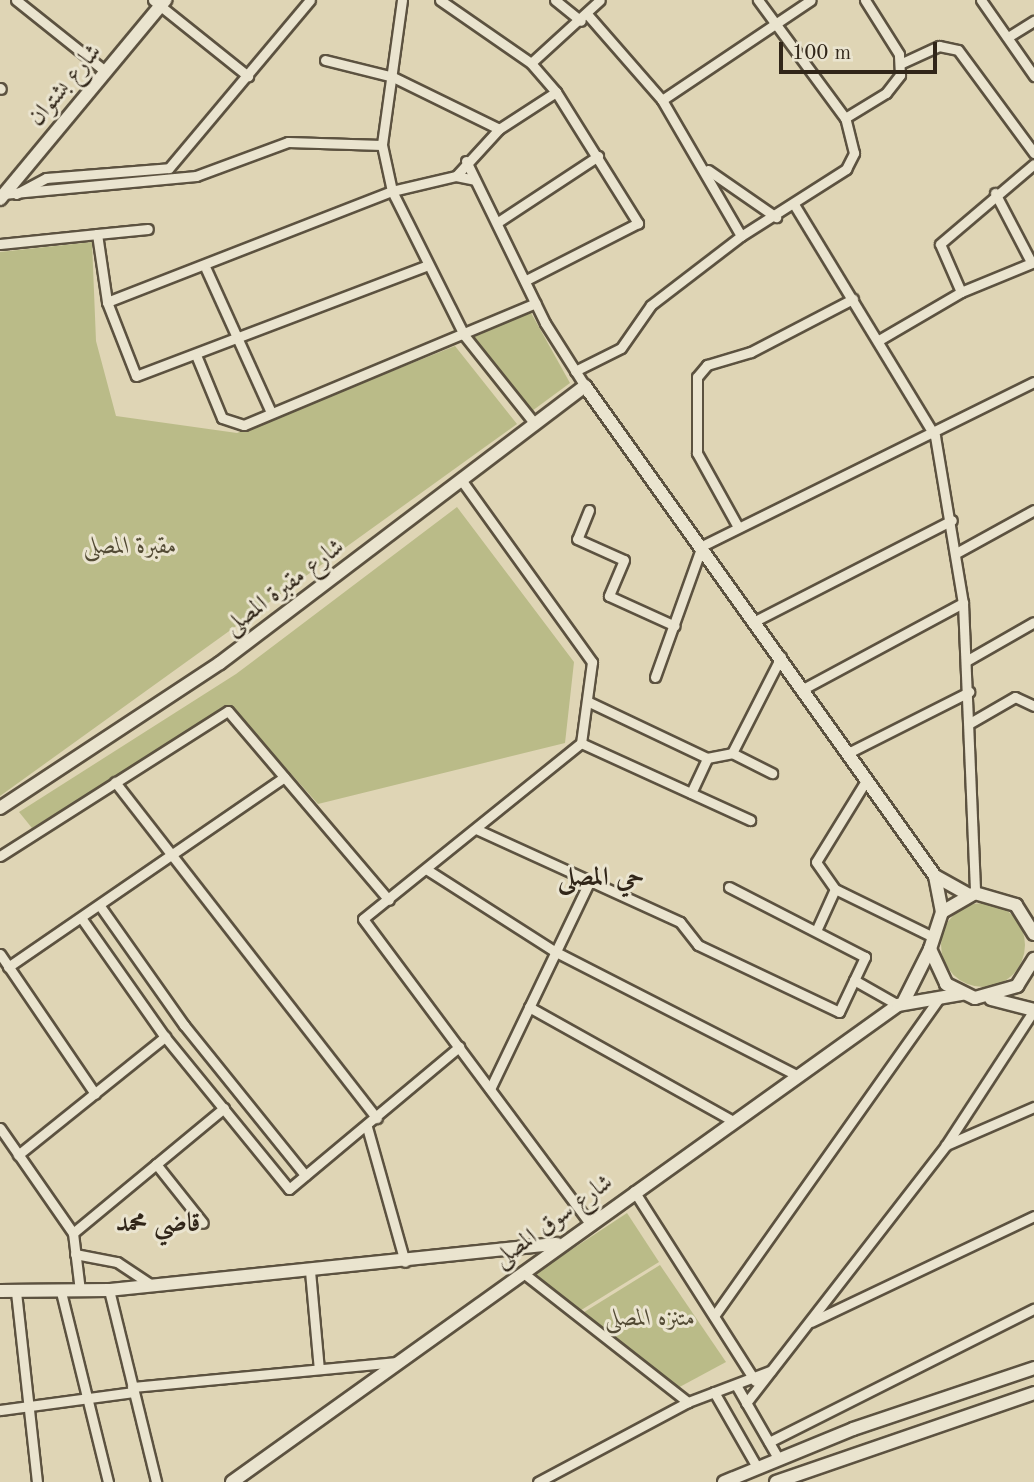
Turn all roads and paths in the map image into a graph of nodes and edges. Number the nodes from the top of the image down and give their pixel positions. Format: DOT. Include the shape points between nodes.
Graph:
graph roads {
  1 [pos="16,0"];
  2 [pos="310,0"];
  3 [pos="402,0"];
  4 [pos="440,0"];
  5 [pos="555,0"];
  6 [pos="600,0"];
  7 [pos="758,0"];
  8 [pos="811,0"];
  9 [pos="865,0"];
  10 [pos="981,0"];
  11 [pos="159,2"];
  12 [pos="584,18"];
  13 [pos="1034,21"];
  14 [pos="775,24"];
  15 [pos="1008,37"];
  16 [pos="325,60"];
  17 [pos="902,62"];
  18 [pos="531,63"];
  19 [pos="105,71"];
  20 [pos="248,76"];
  21 [pos="1034,76"];
  22 [pos="393,77"];
  23 [pos="556,92"];
  24 [pos="662,100"];
  25 [pos="845,118"];
  26 [pos="499,129"];
  27 [pos="382,145"];
  28 [pos="1034,153"];
  29 [pos="598,156"];
  30 [pos="466,161"];
  31 [pos="1034,164"];
  32 [pos="707,169"];
  33 [pos="456,176"];
  34 [pos="475,180"];
  35 [pos="392,191"];
  36 [pos="995,193"];
  37 [pos="5,195"];
  38 [pos="795,206"];
  39 [pos="776,217"];
  40 [pos="498,222"];
  41 [pos="148,229"];
  42 [pos="97,234"];
  43 [pos="741,236"];
  44 [pos="0,244"];
  45 [pos="1032,262"];
  46 [pos="425,266"];
  47 [pos="206,269"];
  48 [pos="526,280"];
  49 [pos="961,292"];
  50 [pos="853,299"];
  51 [pos="107,302"];
  52 [pos="536,303"];
  53 [pos="464,335"];
  54 [pos="239,340"];
  55 [pos="879,340"];
  56 [pos="196,355"];
  57 [pos="575,371"];
  58 [pos="1034,382"];
  59 [pos="585,386"];
  60 [pos="271,412"];
  61 [pos="536,424"];
  62 [pos="936,436"];
  63 [pos="463,481"];
  64 [pos="589,510"];
  65 [pos="1034,510"];
  66 [pos="951,520"];
  67 [pos="738,527"];
  68 [pos="702,546"];
  69 [pos="958,552"];
  70 [pos="963,603"];
  71 [pos="755,621"];
  72 [pos="1034,622"];
  73 [pos="675,626"];
  74 [pos="781,657"];
  75 [pos="966,661"];
  76 [pos="655,677"];
  77 [pos="803,688"];
  78 [pos="969,692"];
  79 [pos="587,701"];
  80 [pos="1034,706"];
  81 [pos="970,723"];
  82 [pos="581,743"];
  83 [pos="732,753"];
  84 [pos="848,753"];
  85 [pos="707,758"];
  86 [pos="772,773"];
  87 [pos="284,777"];
  88 [pos="867,779"];
  89 [pos="115,782"];
  90 [pos="691,793"];
  91 [pos="0,808"];
  92 [pos="750,820"];
  93 [pos="476,829"];
  94 [pos="0,856"];
  95 [pos="173,857"];
  96 [pos="426,869"];
  97 [pos="935,876"];
  98 [pos="589,882"];
  99 [pos="729,887"];
  100 [pos="835,889"];
  101 [pos="972,894"];
  102 [pos="388,900"];
  103 [pos="1016,905"];
  104 [pos="1034,905"];
  105 [pos="100,906"];
  106 [pos="942,912"];
  107 [pos="82,919"];
  108 [pos="817,931"];
  109 [pos="1034,934"];
  110 [pos="931,943"];
  111 [pos="556,952"];
  112 [pos="0,954"];
  113 [pos="1034,959"];
  114 [pos="8,967"];
  115 [pos="854,980"];
  116 [pos="962,994"];
  117 [pos="942,995"];
  118 [pos="988,998"];
  119 [pos="901,1003"];
  120 [pos="529,1007"];
  121 [pos="1034,1010"];
  122 [pos="164,1037"];
  123 [pos="459,1047"];
  124 [pos="796,1075"];
  125 [pos="490,1089"];
  126 [pos="95,1094"];
  127 [pos="1034,1107"];
  128 [pos="224,1108"];
  129 [pos="377,1118"];
  130 [pos="731,1120"];
  131 [pos="367,1127"];
  132 [pos="0,1128"];
  133 [pos="4,1141"];
  134 [pos="946,1145"];
  135 [pos="18,1155"];
  136 [pos="156,1164"];
  137 [pos="305,1175"];
  138 [pos="634,1191"];
  139 [pos="1034,1216"];
  140 [pos="589,1222"];
  141 [pos="203,1223"];
  142 [pos="73,1233"];
  143 [pos="559,1244"];
  144 [pos="75,1254"];
  145 [pos="405,1262"];
  146 [pos="310,1271"];
  147 [pos="522,1272"];
  148 [pos="153,1286"];
  149 [pos="109,1290"];
  150 [pos="0,1291"];
  151 [pos="80,1291"];
  152 [pos="16,1292"];
  153 [pos="61,1292"];
  154 [pos="1034,1309"];
  155 [pos="713,1315"];
  156 [pos="809,1323"];
  157 [pos="398,1362"];
  158 [pos="1034,1368"];
  159 [pos="319,1369"];
  160 [pos="772,1371"];
  161 [pos="753,1378"];
  162 [pos="736,1385"];
  163 [pos="759,1387"];
  164 [pos="133,1389"];
  165 [pos="714,1392"];
  166 [pos="1034,1393"];
  167 [pos="87,1400"];
  168 [pos="688,1402"];
  169 [pos="746,1403"];
  170 [pos="28,1406"];
  171 [pos="0,1409"];
  172 [pos="769,1441"];
  173 [pos="778,1458"];
  174 [pos="757,1467"];
  175 [pos="37,1482"];
  176 [pos="108,1482"];
  177 [pos="156,1482"];
  178 [pos="232,1482"];
  179 [pos="538,1482"];
  180 [pos="724,1482"];
  181 [pos="776,1482"];
  1 -- 19 [label="street"];
  2 -- 20 [label="street"];
  3 -- 22 [label="street"];
  4 -- 18 [label="street"];
  5 -- 12 [label="street"];
  6 -- 12 [label="street"];
  7 -- 14 [label="street"];
  8 -- 14 [label="street"];
  9 -- 17 [label="street"];
  10 -- 15 [label="street"];
  11 -- 19 [label="street, شارع بشتوان"];
  11 -- 20 [label="street"];
  12 -- 18 [label="street"];
  12 -- 24 [label="street"];
  13 -- 15 [label="street"];
  14 -- 24 [label="street"];
  14 -- 25 [label="street"];
  15 -- 21 [label="street"];
  16 -- 22 [label="street"];
  17 -- 25 [label="street" via="886,93"];
  17 -- 28 [label="street" via="939,47 958,50"];
  18 -- 23 [label="street"];
  19 -- 37 [label="street, شارع بشتوان"];
  20 -- 37 [label="street" via="169,168 46,178"];
  22 -- 26 [label="street"];
  22 -- 27 [label="street"];
  23 -- 26 [label="street"];
  23 -- 29 [label="street"];
  24 -- 32 [label="street"];
  25 -- 38 [label="street" via="854,153 846,169"];
  26 -- 30 [label="street"];
  27 -- 35 [label="street"];
  27 -- 37 [label="street" via="288,142 196,176"];
  29 -- 40 [label="street"];
  29 -- 48 [label="street" via="638,223"];
  30 -- 33 [label="street"];
  30 -- 34 [label="street"];
  31 -- 36 [label="street"];
  32 -- 39 [label="street"];
  32 -- 43 [label="street"];
  33 -- 34 [label="street"];
  33 -- 35 [label="street"];
  34 -- 40 [label="street"];
  35 -- 46 [label="street"];
  35 -- 47 [label="street"];
  36 -- 45 [label="street"];
  36 -- 49 [label="street" via="940,244"];
  38 -- 39 [label="street"];
  38 -- 50 [label="street"];
  39 -- 43 [label="street"];
  40 -- 48 [label="street"];
  41 -- 42 [label="street"];
  42 -- 44 [label="street"];
  42 -- 51 [label="street"];
  43 -- 57 [label="street" via="652,306 621,348"];
  45 -- 49 [label="street"];
  46 -- 53 [label="street"];
  46 -- 54 [label="street"];
  47 -- 51 [label="street"];
  47 -- 54 [label="street"];
  48 -- 52 [label="street"];
  49 -- 55 [label="street"];
  50 -- 55 [label="street"];
  50 -- 67 [label="street" via="751,352 707,365 697,377 697,453"];
  51 -- 56 [label="street" via="136,376"];
  52 -- 53 [label="street"];
  52 -- 57 [label="street"];
  53 -- 60 [label="street"];
  53 -- 61 [label="street"];
  54 -- 56 [label="street"];
  54 -- 60 [label="street"];
  55 -- 62 [label="street"];
  56 -- 60 [label="street" via="222,418 244,425"];
  57 -- 59 [label="street"];
  58 -- 62 [label="street"];
  59 -- 61 [label="street, شارع مقبرة المصلى"];
  59 -- 68 [label="street"];
  61 -- 63 [label="street, شارع مقبرة المصلى"];
  62 -- 66 [label="street"];
  62 -- 67 [label="street"];
  63 -- 79 [label="street" via="593,662"];
  63 -- 91 [label="street, شارع مقبرة المصلى" via="220,663"];
  64 -- 73 [label="street" via="577,539 624,560 610,596"];
  65 -- 69 [label="street"];
  66 -- 69 [label="street"];
  66 -- 71 [label="street"];
  67 -- 68 [label="street"];
  68 -- 71 [label="street"];
  68 -- 73 [label="street"];
  69 -- 70 [label="street"];
  70 -- 75 [label="street"];
  70 -- 77 [label="street"];
  71 -- 74 [label="street"];
  72 -- 75 [label="street"];
  73 -- 76 [label="street"];
  74 -- 77 [label="street"];
  74 -- 83 [label="street"];
  75 -- 78 [label="street"];
  77 -- 84 [label="street"];
  78 -- 81 [label="street"];
  78 -- 84 [label="street"];
  79 -- 82 [label="street"];
  79 -- 85 [label="street"];
  80 -- 81 [label="street" via="1015,696"];
  81 -- 101 [label="street"];
  82 -- 90 [label="street"];
  82 -- 93 [label="street"];
  83 -- 85 [label="street"];
  83 -- 86 [label="street"];
  84 -- 88 [label="street"];
  85 -- 90 [label="street"];
  87 -- 89 [label="street" via="228,711"];
  87 -- 95 [label="street"];
  87 -- 102 [label="street"];
  88 -- 97 [label="street"];
  88 -- 100 [label="street" via="816,862"];
  89 -- 94 [label="street"];
  89 -- 95 [label="street"];
  90 -- 92 [label="street"];
  93 -- 96 [label="street"];
  93 -- 98 [label="street"];
  95 -- 105 [label="street"];
  95 -- 129 [label="street"];
  96 -- 102 [label="street"];
  96 -- 111 [label="street"];
  97 -- 101 [label="street"];
  97 -- 106 [label="street"];
  98 -- 111 [label="street"];
  98 -- 115 [label="street" via="680,922 698,944 839,1012"];
  99 -- 108 [label="street"];
  100 -- 108 [label="street"];
  100 -- 110 [label="street"];
  101 -- 103 [label="street"];
  101 -- 106 [label="street"];
  102 -- 123 [label="street" via="363,919"];
  103 -- 104 [label="street"];
  103 -- 109 [label="street"];
  105 -- 107 [label="street"];
  105 -- 137 [label="street" via="184,1025"];
  106 -- 110 [label="street, شارع سوق المصلى"];
  107 -- 114 [label="street"];
  107 -- 122 [label="street"];
  108 -- 115 [label="street" via="865,957"];
  110 -- 116 [label="street" via="946,984"];
  110 -- 119 [label="street, شارع سوق المصلى"];
  111 -- 120 [label="street"];
  111 -- 124 [label="street"];
  112 -- 114 [label="street"];
  113 -- 118 [label="street" via="1017,986"];
  114 -- 126 [label="street"];
  115 -- 119 [label="street"];
  116 -- 117 [label="street, شارع سوق المصلى"];
  116 -- 118 [label="street, شارع سوق المصلى"];
  117 -- 119 [label="street, شارع سوق المصلى"];
  117 -- 155 [label="street"];
  118 -- 121 [label="street, شارع سوق المصلى"];
  119 -- 124 [label="street, شارع سوق المصلى"];
  120 -- 125 [label="street"];
  120 -- 130 [label="street"];
  121 -- 134 [label="street"];
  122 -- 126 [label="street"];
  122 -- 128 [label="street"];
  123 -- 125 [label="street"];
  123 -- 129 [label="street"];
  124 -- 130 [label="street, شارع سوق المصلى"];
  125 -- 140 [label="street"];
  126 -- 135 [label="street"];
  127 -- 134 [label="street"];
  128 -- 136 [label="street"];
  128 -- 137 [label="street" via="289,1189"];
  129 -- 131 [label="street"];
  130 -- 138 [label="street, شارع سوق المصلى"];
  131 -- 137 [label="street"];
  131 -- 145 [label="street"];
  132 -- 133 [label="street"];
  133 -- 135 [label="street"];
  134 -- 156 [label="street"];
  135 -- 142 [label="street"];
  136 -- 141 [label="street"];
  136 -- 142 [label="street"];
  138 -- 140 [label="street, شارع سوق المصلى"];
  138 -- 155 [label="street"];
  139 -- 156 [label="street"];
  140 -- 143 [label="street, شارع سوق المصلى"];
  142 -- 144 [label="street"];
  143 -- 145 [label="street"];
  143 -- 147 [label="street, شارع سوق المصلى"];
  144 -- 148 [label="street" via="117,1262"];
  144 -- 151 [label="street"];
  145 -- 146 [label="street"];
  146 -- 148 [label="street"];
  146 -- 159 [label="street"];
  147 -- 157 [label="street, شارع سوق المصلى"];
  147 -- 168 [label="street"];
  148 -- 149 [label="street"];
  149 -- 151 [label="street"];
  149 -- 164 [label="street"];
  150 -- 152 [label="street"];
  151 -- 153 [label="street"];
  152 -- 153 [label="street"];
  152 -- 170 [label="street"];
  153 -- 167 [label="street"];
  154 -- 172 [label="street"];
  155 -- 161 [label="street"];
  156 -- 160 [label="street"];
  157 -- 159 [label="street"];
  157 -- 178 [label="street, شارع سوق المصلى"];
  158 -- 173 [label="street"];
  159 -- 164 [label="street"];
  160 -- 161 [label="street"];
  160 -- 163 [label="street"];
  161 -- 162 [label="street"];
  161 -- 163 [label="street"];
  162 -- 165 [label="street"];
  162 -- 169 [label="street"];
  163 -- 169 [label="street"];
  164 -- 167 [label="street"];
  164 -- 177 [label="street"];
  165 -- 168 [label="street"];
  165 -- 174 [label="street"];
  166 -- 181 [label="street"];
  167 -- 170 [label="street"];
  167 -- 176 [label="street"];
  168 -- 179 [label="street"];
  169 -- 172 [label="street"];
  170 -- 171 [label="street"];
  170 -- 175 [label="street"];
  172 -- 173 [label="street"];
  173 -- 174 [label="street"];
  174 -- 180 [label="street"];
}
